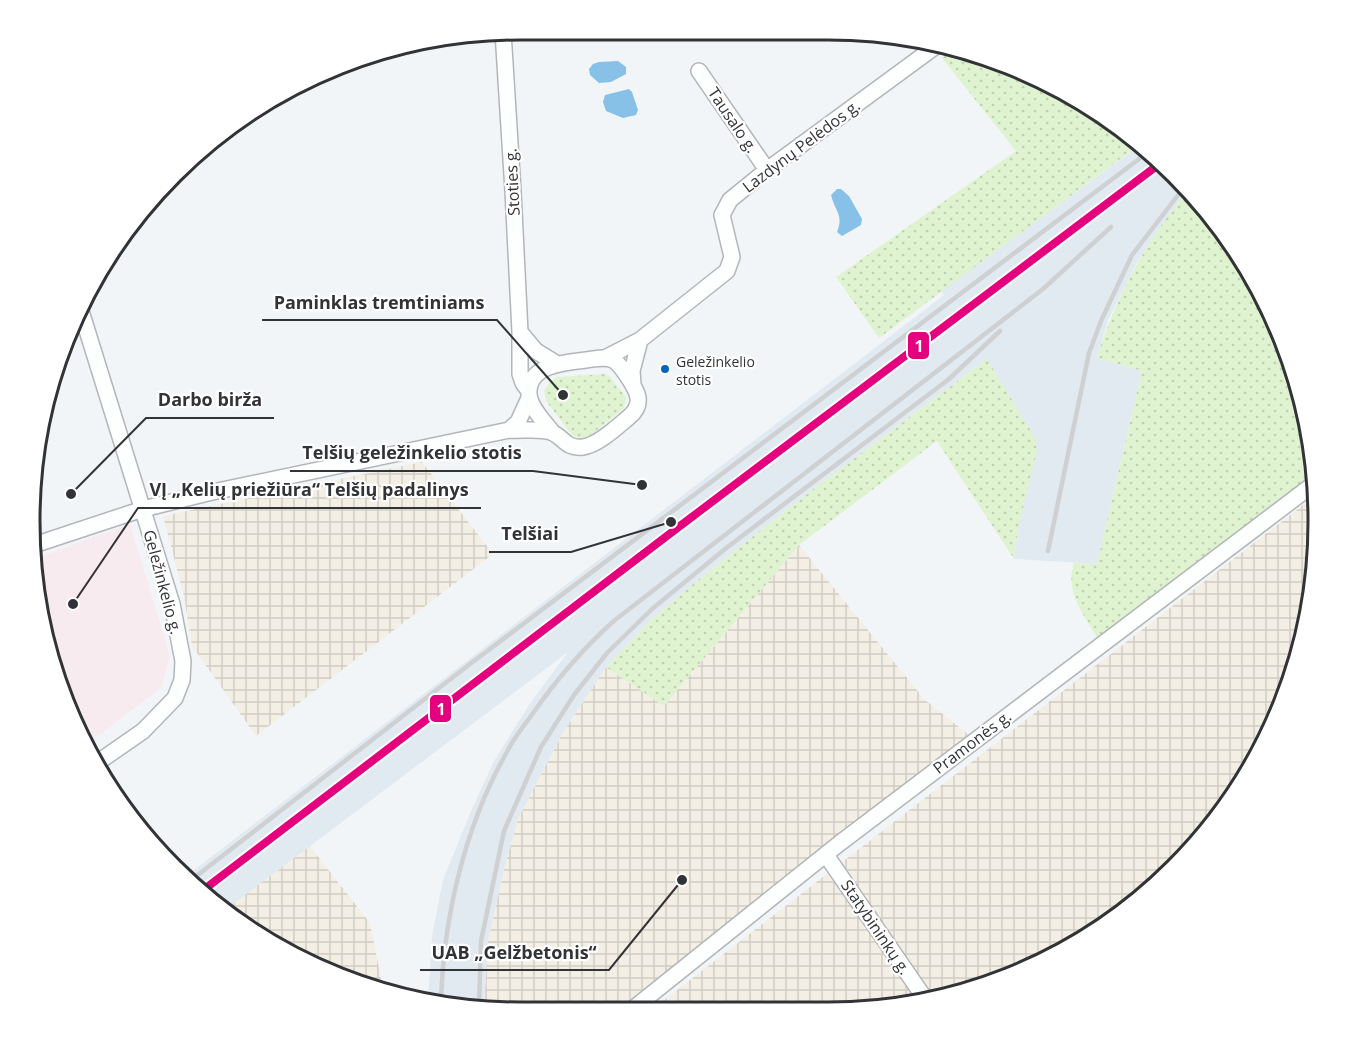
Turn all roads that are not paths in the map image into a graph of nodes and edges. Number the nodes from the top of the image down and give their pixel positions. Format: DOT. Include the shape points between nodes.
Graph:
graph roads {
  1 [pos="504,41"];
  2 [pos="928,52"];
  3 [pos="699,70"];
  4 [pos="767,170"];
  5 [pos="84,321"];
  6 [pos="520,332"];
  7 [pos="640,340"];
  8 [pos="604,358"];
  9 [pos="557,363"];
  10 [pos="633,384"];
  11 [pos="529,395"];
  12 [pos="509,430"];
  13 [pos="553,433"];
  14 [pos="1307,489"];
  15 [pos="142,508"];
  16 [pos="41,542"];
  17 [pos="104,759"];
  18 [pos="826,855"];
  19 [pos="921,992"];
  20 [pos="642,1002"];
  1 -- 6 [label="street, Stoties g."];
  2 -- 4 [label="street, Lazdynų Pelėdos g."];
  3 -- 4 [label="street, Tausalo g."];
  4 -- 7 [label="street, Lazdynų Pelėdos g." via="730,200 722,215 732,257 727,271"];
  5 -- 15 [label="street, Geležinkelio g."];
  6 -- 9 [label="street" via="536,351"];
  6 -- 11 [label="street, Stoties g." via="520,374"];
  7 -- 8 [label="street, Lazdynų Pelėdos g."];
  7 -- 10 [label="street" via="632,371"];
  8 -- 9 [label="street"];
  8 -- 10 [label="street" via="615,361"];
  9 -- 11 [label="street" via="535,378"];
  10 -- 13 [label="street" via="638,407 592,445 575,447"];
  11 -- 12 [label="street" via="518,422"];
  11 -- 13 [label="street"];
  12 -- 13 [label="street"];
  12 -- 15 [label="street"];
  14 -- 18 [label="street, Pramonės g."];
  15 -- 16 [label="street"];
  15 -- 17 [label="street, Geležinkelio g." via="172,604 183,661 182,680 175,698 143,731"];
  18 -- 19 [label="street, Statybininkų g."];
  18 -- 20 [label="street, Pramonės g."];
}
